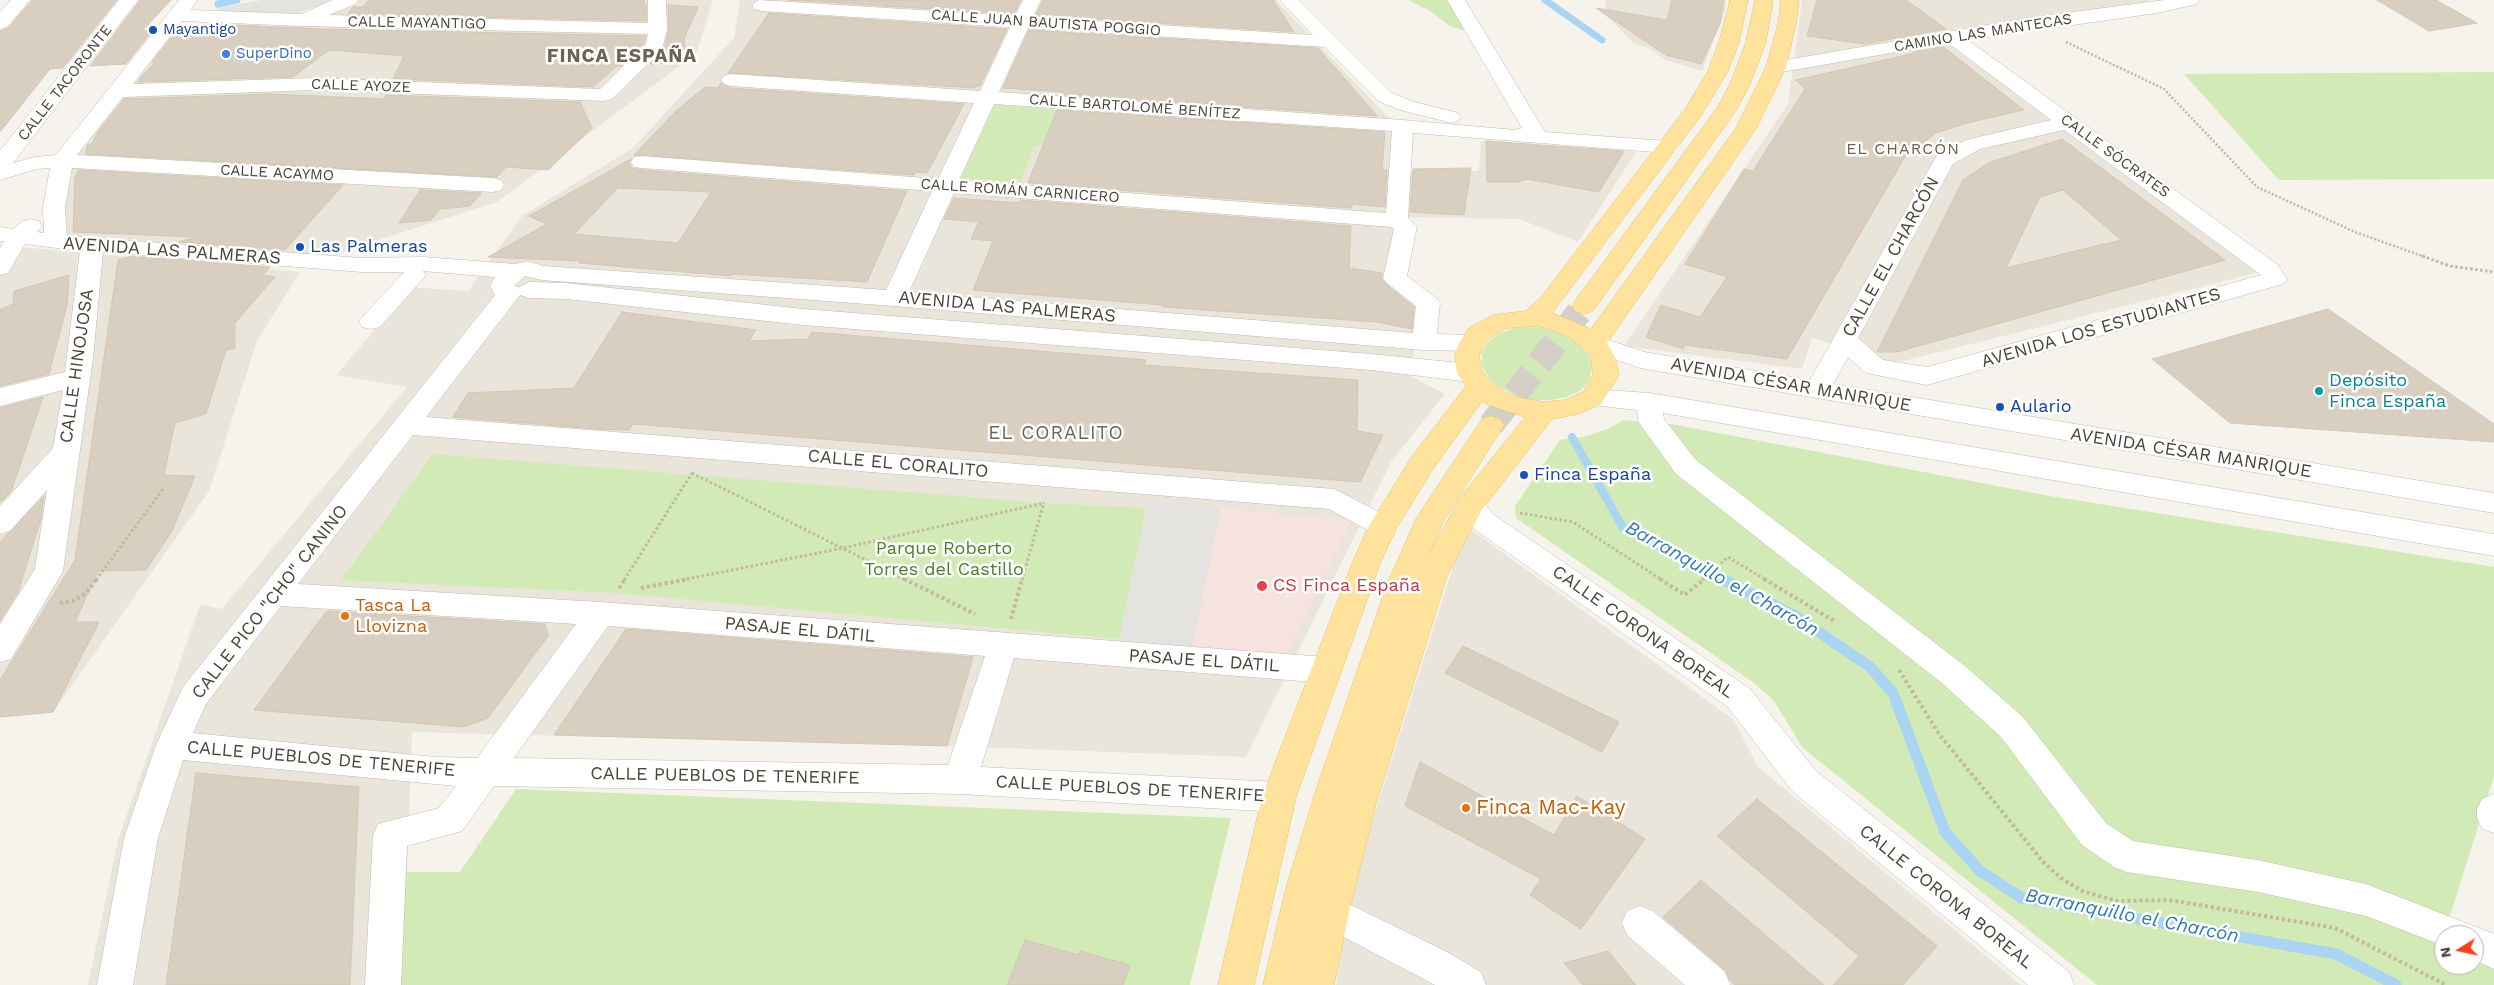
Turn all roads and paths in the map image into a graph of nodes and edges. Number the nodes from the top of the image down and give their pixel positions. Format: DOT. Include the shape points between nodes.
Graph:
graph roads {
  1 [pos="21,0"];
  2 [pos="129,0"];
  3 [pos="349,0"];
  4 [pos="657,0"];
  5 [pos="1032,0"];
  6 [pos="1289,0"];
  7 [pos="1456,0"];
  8 [pos="1739,0"];
  9 [pos="1764,0"];
  10 [pos="1790,0"];
  11 [pos="2190,0"];
  12 [pos="761,5"];
  13 [pos="183,7"];
  14 [pos="301,20"];
  15 [pos="1022,22"];
  16 [pos="0,23"];
  17 [pos="2028,24"];
  18 [pos="658,29"];
  19 [pos="1952,37"];
  20 [pos="1330,42"];
  21 [pos="1776,67"];
  22 [pos="731,80"];
  23 [pos="116,91"];
  24 [pos="987,97"];
  25 [pos="2070,122"];
  26 [pos="1403,126"];
  27 [pos="1538,138"];
  28 [pos="1667,148"];
  29 [pos="62,161"];
  30 [pos="642,162"];
  31 [pos="0,165"];
  32 [pos="0,174"];
  33 [pos="493,185"];
  34 [pos="945,185"];
  35 [pos="54,208"];
  36 [pos="1397,221"];
  37 [pos="9,235"];
  38 [pos="53,241"];
  39 [pos="92,244"];
  40 [pos="385,267"];
  41 [pos="0,268"];
  42 [pos="2494,272"];
  43 [pos="414,275"];
  44 [pos="0,276"];
  45 [pos="2275,279"];
  46 [pos="520,283"];
  47 [pos="894,298"];
  48 [pos="1584,306"];
  49 [pos="1533,318"];
  50 [pos="370,321"];
  51 [pos="1845,340"];
  52 [pos="1424,342"];
  53 [pos="1471,343"];
  54 [pos="1594,343"];
  55 [pos="1927,376"];
  56 [pos="76,378"];
  57 [pos="1475,380"];
  58 [pos="1818,390"];
  59 [pos="0,397"];
  60 [pos="1592,398"];
  61 [pos="1649,402"];
  62 [pos="1927,408"];
  63 [pos="1544,411"];
  64 [pos="407,425"];
  65 [pos="1491,425"];
  66 [pos="705,448"];
  67 [pos="64,453"];
  68 [pos="2222,458"];
  69 [pos="692,474"];
  70 [pos="1052,476"];
  71 [pos="164,489"];
  72 [pos="2237,502"];
  73 [pos="1044,503"];
  74 [pos="2494,503"];
  75 [pos="1470,505"];
  76 [pos="1518,513"];
  77 [pos="0,524"];
  78 [pos="1383,526"];
  79 [pos="2494,545"];
  80 [pos="843,548"];
  81 [pos="634,590"];
  82 [pos="625,591"];
  83 [pos="274,594"];
  84 [pos="27,606"];
  85 [pos="600,614"];
  86 [pos="1842,625"];
  87 [pos="1005,638"];
  88 [pos="0,650"];
  89 [pos="1898,668"];
  90 [pos="1326,670"];
  91 [pos="172,745"];
  92 [pos="486,772"];
  93 [pos="960,780"];
  94 [pos="1278,797"];
  95 [pos="2494,809"];
  96 [pos="2494,818"];
  97 [pos="1331,912"];
  98 [pos="1640,923"];
  99 [pos="2434,926"];
  100 [pos="1443,974"];
  101 [pos="115,985"];
  102 [pos="383,985"];
  103 [pos="1236,985"];
  104 [pos="1281,985"];
  105 [pos="1316,985"];
  106 [pos="1468,985"];
  107 [pos="1712,985"];
  108 [pos="2056,985"];
  109 [pos="2446,985"];
  1 -- 16 [label="street"];
  2 -- 31 [label="street, CALLE TACORONTE"];
  3 -- 14 [label="street"];
  4 -- 18 [label="street"];
  5 -- 15 [label="street"];
  6 -- 20 [label="street"];
  7 -- 27 [label="street"];
  8 -- 28 [label="main road" via="1730,42 1718,71"];
  9 -- 48 [label="main road" via="1756,42 1727,109"];
  10 -- 21 [label="main road"];
  11 -- 17 [label="street, CAMINO LAS MANTECAS"];
  12 -- 15 [label="street, CALLE JUAN BAUTISTA POGGIO"];
  13 -- 14 [label="street, CALLE MAYANTIGO"];
  13 -- 23 [label="street"];
  14 -- 18 [label="street, CALLE MAYANTIGO"];
  15 -- 20 [label="street, CALLE JUAN BAUTISTA POGGIO"];
  15 -- 24 [label="street"];
  17 -- 19 [label="street, CAMINO LAS MANTECAS"];
  17 -- 42 [label="path" via="2164,89 2257,187 2355,232 2450,266"];
  18 -- 23 [label="street, CALLE AYOZE" via="654,46 605,95 315,84"];
  19 -- 21 [label="street, CAMINO LAS MANTECAS"];
  19 -- 25 [label="street, CALLE SÓCRATES"];
  20 -- 27 [label="street" via="1385,97 1407,106"];
  21 -- 54 [label="main road" via="1746,129"];
  22 -- 24 [label="street, CALLE BARTOLOMÉ BENÍTEZ"];
  23 -- 29 [label="street"];
  24 -- 26 [label="street, CALLE BARTOLOMÉ BENÍTEZ"];
  24 -- 34 [label="street"];
  25 -- 45 [label="street, CALLE SÓCRATES" via="2270,270"];
  25 -- 51 [label="street, CALLE EL CHARCÓN" via="1973,144 1945,160"];
  26 -- 27 [label="street, CALLE BARTOLOMÉ BENÍTEZ"];
  26 -- 36 [label="street"];
  27 -- 28 [label="street"];
  28 -- 49 [label="main road" via="1550,301"];
  29 -- 32 [label="street, CALLE ACAYMO" via="35,163"];
  29 -- 33 [label="street, CALLE ACAYMO"];
  29 -- 35 [label="street"];
  30 -- 34 [label="street, CALLE ROMÁN CARNICERO"];
  34 -- 36 [label="street, CALLE ROMÁN CARNICERO"];
  34 -- 47 [label="street"];
  35 -- 37 [label="street"];
  35 -- 38 [label="street"];
  36 -- 52 [label="street" via="1406,226 1395,278 1428,303"];
  37 -- 38 [label="street, AVENIDA LAS PALMERAS"];
  37 -- 41 [label="street"];
  38 -- 39 [label="street, AVENIDA LAS PALMERAS"];
  38 -- 44 [label="street" via="27,246"];
  39 -- 40 [label="street, AVENIDA LAS PALMERAS"];
  39 -- 56 [label="street, CALLE HINOJOSA"];
  40 -- 43 [label="street, AVENIDA LAS PALMERAS"];
  40 -- 46 [label="street, AVENIDA LAS PALMERAS" via="423,264"];
  43 -- 46 [label="street, AVENIDA LAS PALMERAS"];
  43 -- 50 [label="street"];
  45 -- 55 [label="street, AVENIDA LOS ESTUDIANTES"];
  46 -- 47 [label="street, AVENIDA LAS PALMERAS"];
  46 -- 57 [label="street, AVENIDA LAS PALMERAS" via="566,292 813,318 1370,362"];
  46 -- 64 [label="street, CALLE PICO \"CHO\" CANINO"];
  47 -- 52 [label="street, AVENIDA LAS PALMERAS"];
  49 -- 53 [label="main road" via="1502,321 1478,334"];
  49 -- 54 [label="main road" via="1552,321"];
  51 -- 55 [label="street" via="1875,367"];
  51 -- 58 [label="street, CALLE EL CHARCÓN"];
  52 -- 53 [label="street, AVENIDA LAS PALMERAS"];
  53 -- 57 [label="main road" via="1467,356"];
  54 -- 58 [label="street, AVENIDA CÉSAR MANRIQUE" via="1640,360"];
  54 -- 60 [label="main road" via="1604,357 1606,375"];
  55 -- 62 [label="street" via="1923,394"];
  56 -- 59 [label="street"];
  56 -- 67 [label="street, CALLE HINOJOSA"];
  57 -- 63 [label="main road" via="1497,399"];
  57 -- 78 [label="main road"];
  58 -- 62 [label="street, AVENIDA CÉSAR MANRIQUE"];
  60 -- 61 [label="street"];
  60 -- 63 [label="main road" via="1570,408"];
  61 -- 72 [label="street"];
  61 -- 99 [label="street" via="1651,421 1686,467 1904,634 2012,727 2094,834 2126,856 2258,876 2366,900"];
  62 -- 68 [label="street, AVENIDA CÉSAR MANRIQUE"];
  63 -- 75 [label="main road"];
  64 -- 66 [label="street, CALLE EL CORALITO"];
  64 -- 83 [label="street, CALLE PICO \"CHO\" CANINO"];
  65 -- 104 [label="main road" via="1430,519 1403,582 1306,879"];
  66 -- 69 [label="path"];
  66 -- 70 [label="street, CALLE EL CORALITO"];
  67 -- 77 [label="street, CALLE HINOJOSA"];
  67 -- 84 [label="street" via="49,571"];
  68 -- 72 [label="street"];
  68 -- 74 [label="street, AVENIDA CÉSAR MANRIQUE"];
  69 -- 80 [label="path"];
  69 -- 82 [label="path" via="616,593"];
  70 -- 73 [label="path"];
  70 -- 78 [label="street, CALLE EL CORALITO" via="1334,499"];
  71 -- 84 [label="path" via="81,597 69,602"];
  72 -- 79 [label="street"];
  73 -- 80 [label="path"];
  73 -- 87 [label="path"];
  75 -- 97 [label="main road" via="1432,576 1359,804"];
  75 -- 108 [label="street, CALLE CORONA BOREAL" via="1484,522 1739,698 1804,781"];
  76 -- 86 [label="path" via="1573,522 1685,595 1728,557"];
  78 -- 90 [label="main road"];
  80 -- 81 [label="path"];
  80 -- 87 [label="path"];
  83 -- 85 [label="street, PASAJE EL DÁTIL"];
  83 -- 91 [label="street, CALLE PICO \"CHO\" CANINO" via="194,696"];
  84 -- 88 [label="street"];
  85 -- 87 [label="street, PASAJE EL DÁTIL"];
  85 -- 92 [label="street"];
  87 -- 90 [label="street, PASAJE EL DÁTIL"];
  87 -- 93 [label="street"];
  89 -- 109 [label="path" via="1939,734 2044,863 2082,891 2117,901 2169,900 2335,928"];
  90 -- 94 [label="main road"];
  91 -- 92 [label="street, CALLE PUEBLOS DE TENERIFE" via="435,771"];
  91 -- 101 [label="street, CALLE PICO \"CHO\" CANINO" via="141,838"];
  92 -- 93 [label="street, CALLE PUEBLOS DE TENERIFE"];
  92 -- 102 [label="street" via="450,820 390,834"];
  93 -- 94 [label="street, CALLE PUEBLOS DE TENERIFE"];
  94 -- 103 [label="main road"];
  95 -- 96 [label="street"];
  97 -- 100 [label="street"];
  97 -- 105 [label="main road"];
  98 -- 107 [label="street"];
  100 -- 106 [label="street"];
}
